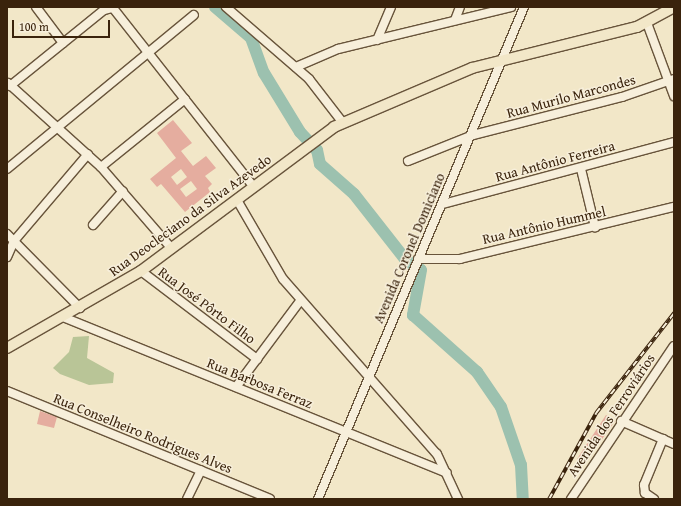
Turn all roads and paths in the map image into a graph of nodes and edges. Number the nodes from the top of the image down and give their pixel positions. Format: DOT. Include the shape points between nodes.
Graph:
graph roads {
  1 [pos="36,7"];
  2 [pos="226,7"];
  3 [pos="391,7"];
  4 [pos="460,7"];
  5 [pos="511,7"];
  6 [pos="524,7"];
  7 [pos="674,7"];
  8 [pos="194,15"];
  9 [pos="455,20"];
  10 [pos="647,23"];
  11 [pos="377,40"];
  12 [pos="63,43"];
  13 [pos="149,53"];
  14 [pos="503,59"];
  15 [pos="296,67"];
  16 [pos="672,80"];
  17 [pos="9,84"];
  18 [pos="674,96"];
  19 [pos="185,99"];
  20 [pos="343,123"];
  21 [pos="57,126"];
  22 [pos="473,135"];
  23 [pos="674,142"];
  24 [pos="88,154"];
  25 [pos="408,161"];
  26 [pos="101,166"];
  27 [pos="7,169"];
  28 [pos="581,169"];
  29 [pos="254,187"];
  30 [pos="123,191"];
  31 [pos="237,200"];
  32 [pos="443,204"];
  33 [pos="674,206"];
  34 [pos="93,225"];
  35 [pos="595,227"];
  36 [pos="7,234"];
  37 [pos="14,241"];
  38 [pos="172,249"];
  39 [pos="7,257"];
  40 [pos="417,261"];
  41 [pos="141,271"];
  42 [pos="300,300"];
  43 [pos="80,308"];
  44 [pos="63,318"];
  45 [pos="674,346"];
  46 [pos="7,348"];
  47 [pos="257,359"];
  48 [pos="369,377"];
  49 [pos="236,387"];
  50 [pos="7,391"];
  51 [pos="621,421"];
  52 [pos="344,432"];
  53 [pos="663,439"];
  54 [pos="674,444"];
  55 [pos="200,470"];
  56 [pos="447,473"];
  57 [pos="187,499"];
  58 [pos="270,499"];
  59 [pos="318,499"];
  60 [pos="458,499"];
  61 [pos="571,499"];
  62 [pos="654,499"];
  1 -- 12 [label="street"];
  2 -- 15 [label="street"];
  3 -- 11 [label="street"];
  4 -- 9 [label="street"];
  5 -- 9 [label="street"];
  6 -- 14 [label="street, Avenida Coronel Domiciano"];
  7 -- 10 [label="main road, Rua Deocleciano da Silva Azevedo"];
  8 -- 13 [label="street"];
  9 -- 11 [label="street"];
  10 -- 14 [label="main road, Rua Deocleciano da Silva Azevedo"];
  10 -- 16 [label="street"];
  11 -- 15 [label="street" via="326,53"];
  12 -- 13 [label="street" via="106,9 115,10"];
  12 -- 17 [label="street"];
  13 -- 19 [label="street"];
  13 -- 21 [label="street"];
  14 -- 20 [label="main road, Rua Deocleciano da Silva Azevedo" via="450,76"];
  14 -- 22 [label="street, Avenida Coronel Domiciano"];
  15 -- 20 [label="street"];
  16 -- 18 [label="street"];
  16 -- 22 [label="street, Rua Murilo Marcondes"];
  17 -- 21 [label="street"];
  19 -- 26 [label="street"];
  19 -- 29 [label="street"];
  20 -- 29 [label="main road, Rua Deocleciano da Silva Azevedo" via="318,138"];
  21 -- 24 [label="street"];
  21 -- 27 [label="street"];
  22 -- 25 [label="street, Rua Murilo Marcondes"];
  22 -- 32 [label="street, Avenida Coronel Domiciano"];
  23 -- 28 [label="street, Rua Antônio Ferreira"];
  24 -- 26 [label="street"];
  24 -- 37 [label="street"];
  26 -- 30 [label="street"];
  28 -- 32 [label="street, Rua Antônio Ferreira"];
  28 -- 35 [label="street"];
  29 -- 31 [label="main road, Rua Deocleciano da Silva Azevedo"];
  30 -- 34 [label="street"];
  30 -- 38 [label="street"];
  31 -- 38 [label="main road, Rua Deocleciano da Silva Azevedo"];
  31 -- 42 [label="street" via="283,280"];
  32 -- 40 [label="street, Avenida Coronel Domiciano"];
  33 -- 35 [label="street, Rua Antônio Hummel"];
  35 -- 40 [label="street, Rua Antônio Hummel" via="460,259"];
  36 -- 37 [label="street"];
  37 -- 39 [label="street"];
  37 -- 43 [label="street"];
  38 -- 41 [label="main road, Rua Deocleciano da Silva Azevedo"];
  40 -- 48 [label="street, Avenida Coronel Domiciano"];
  41 -- 43 [label="main road, Rua Deocleciano da Silva Azevedo"];
  41 -- 47 [label="street, Rua José Pôrto Filho"];
  42 -- 47 [label="street"];
  42 -- 48 [label="street"];
  43 -- 44 [label="main road, Rua Deocleciano da Silva Azevedo"];
  44 -- 46 [label="main road, Rua Deocleciano da Silva Azevedo"];
  44 -- 49 [label="street, Rua Barbosa Ferraz"];
  45 -- 51 [label="street, Avenida dos Ferroviários"];
  47 -- 49 [label="street"];
  48 -- 52 [label="street, Avenida Coronel Domiciano"];
  48 -- 56 [label="street" via="437,454"];
  49 -- 52 [label="street, Rua Barbosa Ferraz"];
  50 -- 55 [label="street, Rua Conselheiro Rodrigues Alves"];
  51 -- 53 [label="street"];
  51 -- 61 [label="street, Avenida dos Ferroviários"];
  52 -- 56 [label="street, Rua Barbosa Ferraz"];
  52 -- 59 [label="street, Avenida Coronel Domiciano"];
  53 -- 54 [label="street"];
  53 -- 62 [label="street" via="644,485 645,493"];
  55 -- 57 [label="street"];
  55 -- 58 [label="street, Rua Conselheiro Rodrigues Alves"];
  56 -- 60 [label="street"];
}
